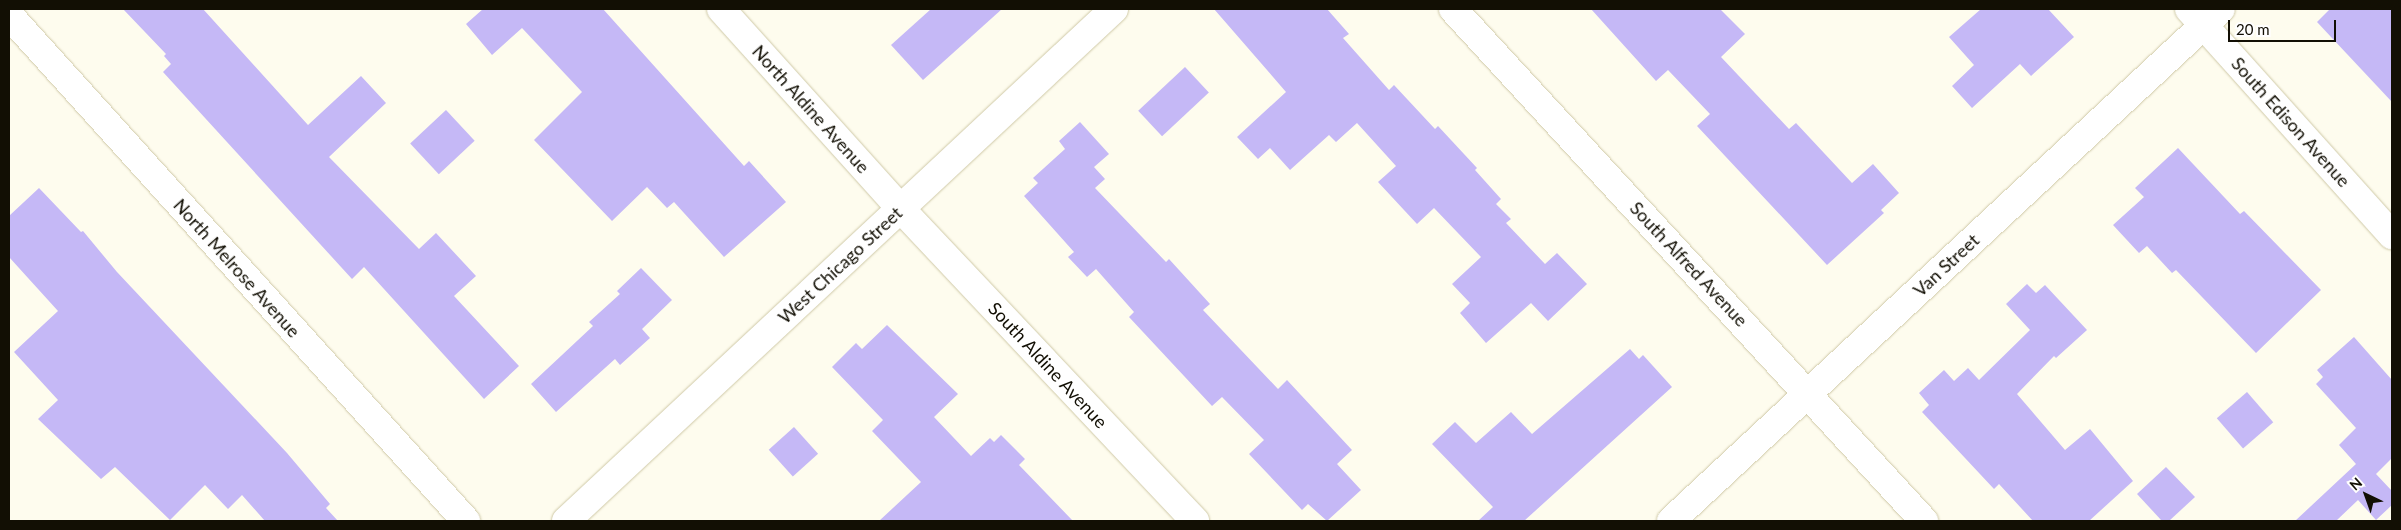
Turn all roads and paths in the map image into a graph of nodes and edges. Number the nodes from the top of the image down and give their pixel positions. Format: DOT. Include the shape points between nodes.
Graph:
graph roads {
  1 [pos="721,9"];
  2 [pos="1114,9"];
  3 [pos="1453,9"];
  4 [pos="2204,14"];
  5 [pos="9,15"];
  6 [pos="901,209"];
  7 [pos="2392,235"];
  8 [pos="1808,393"];
  9 [pos="466,521"];
  10 [pos="566,521"];
  11 [pos="1194,521"];
  12 [pos="1671,521"];
  13 [pos="1924,521"];
  1 -- 6 [label="street, North Aldine Avenue"];
  2 -- 6 [label="street, West Chicago Street"];
  3 -- 8 [label="street, South Alfred Avenue"];
  4 -- 7 [label="street, South Edison Avenue"];
  4 -- 8 [label="street, Van Street"];
  5 -- 9 [label="street, North Melrose Avenue"];
  6 -- 10 [label="street, West Chicago Street"];
  6 -- 11 [label="street, South Aldine Avenue"];
  8 -- 12 [label="street, Van Street"];
  8 -- 13 [label="street, South Alfred Avenue"];
}
